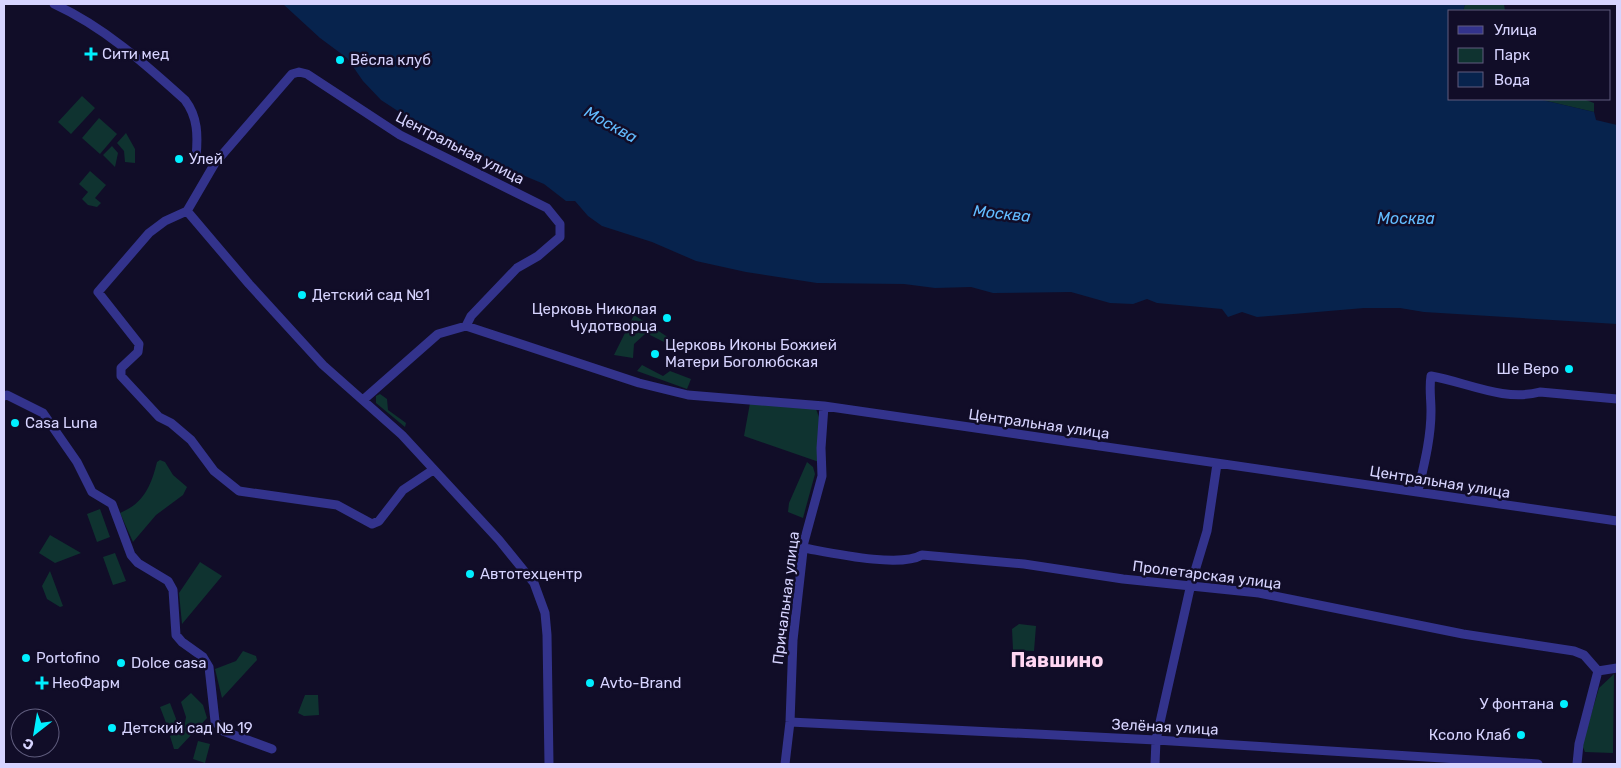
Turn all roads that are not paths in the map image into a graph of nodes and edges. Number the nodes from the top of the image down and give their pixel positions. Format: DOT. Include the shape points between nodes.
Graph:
graph roads {
  1 [pos="54,4"];
  2 [pos="196,157"];
  3 [pos="187,211"];
  4 [pos="466,326"];
  5 [pos="4,396"];
  6 [pos="1617,399"];
  7 [pos="363,400"];
  8 [pos="824,406"];
  9 [pos="1217,464"];
  10 [pos="433,470"];
  11 [pos="1418,491"];
  12 [pos="1617,521"];
  13 [pos="804,548"];
  14 [pos="1191,584"];
  15 [pos="1617,668"];
  16 [pos="1598,670"];
  17 [pos="790,722"];
  18 [pos="1156,740"];
  19 [pos="272,749"];
  20 [pos="549,764"];
  21 [pos="785,764"];
  22 [pos="1155,764"];
  23 [pos="1538,764"];
  24 [pos="1577,764"];
  1 -- 2 [label="street" via="112,37 185,100 197,128"];
  3 -- 4 [label="street, Центральная улица" via="229,145 292,74 307,74 400,135 547,208 560,224 560,237 538,256 517,268 471,316"];
  3 -- 7 [label="street" via="323,365"];
  3 -- 10 [label="street" via="149,233 98,292 138,344 138,352 121,368 121,376 159,417 191,440 214,471 239,491 337,505 372,524 379,521 403,490"];
  4 -- 7 [label="street" via="438,334"];
  4 -- 8 [label="street, Центральная улица" via="674,392"];
  5 -- 19 [label="street" via="43,413 78,462 92,492 112,504 132,555 138,563 168,581 173,590 176,634 203,657 209,667 215,721 223,731"];
  6 -- 11 [label="street" via="1540,392 1528,396 1500,393 1431,376 1428,448"];
  7 -- 10 [label="street" via="402,435"];
  8 -- 9 [label="street, Центральная улица"];
  8 -- 13 [label="street, Причальная улица" via="822,476"];
  9 -- 11 [label="street, Центральная улица"];
  9 -- 14 [label="street" via="1207,531"];
  10 -- 20 [label="street" via="518,562 539,593 547,635"];
  11 -- 12 [label="street, Центральная улица"];
  13 -- 14 [label="street, Пролетарская улица" via="871,559 913,560 922,555"];
  13 -- 17 [label="street, Причальная улица" via="793,640"];
  14 -- 16 [label="street, Пролетарская улица" via="1259,593 1463,634 1574,651 1584,655"];
  14 -- 18 [label="street"];
  15 -- 16 [label="street"];
  16 -- 24 [label="street"];
  17 -- 18 [label="street, Зелёная улица"];
  17 -- 21 [label="street, Причальная улица"];
  18 -- 22 [label="street"];
  18 -- 23 [label="street, Зелёная улица"];
}
